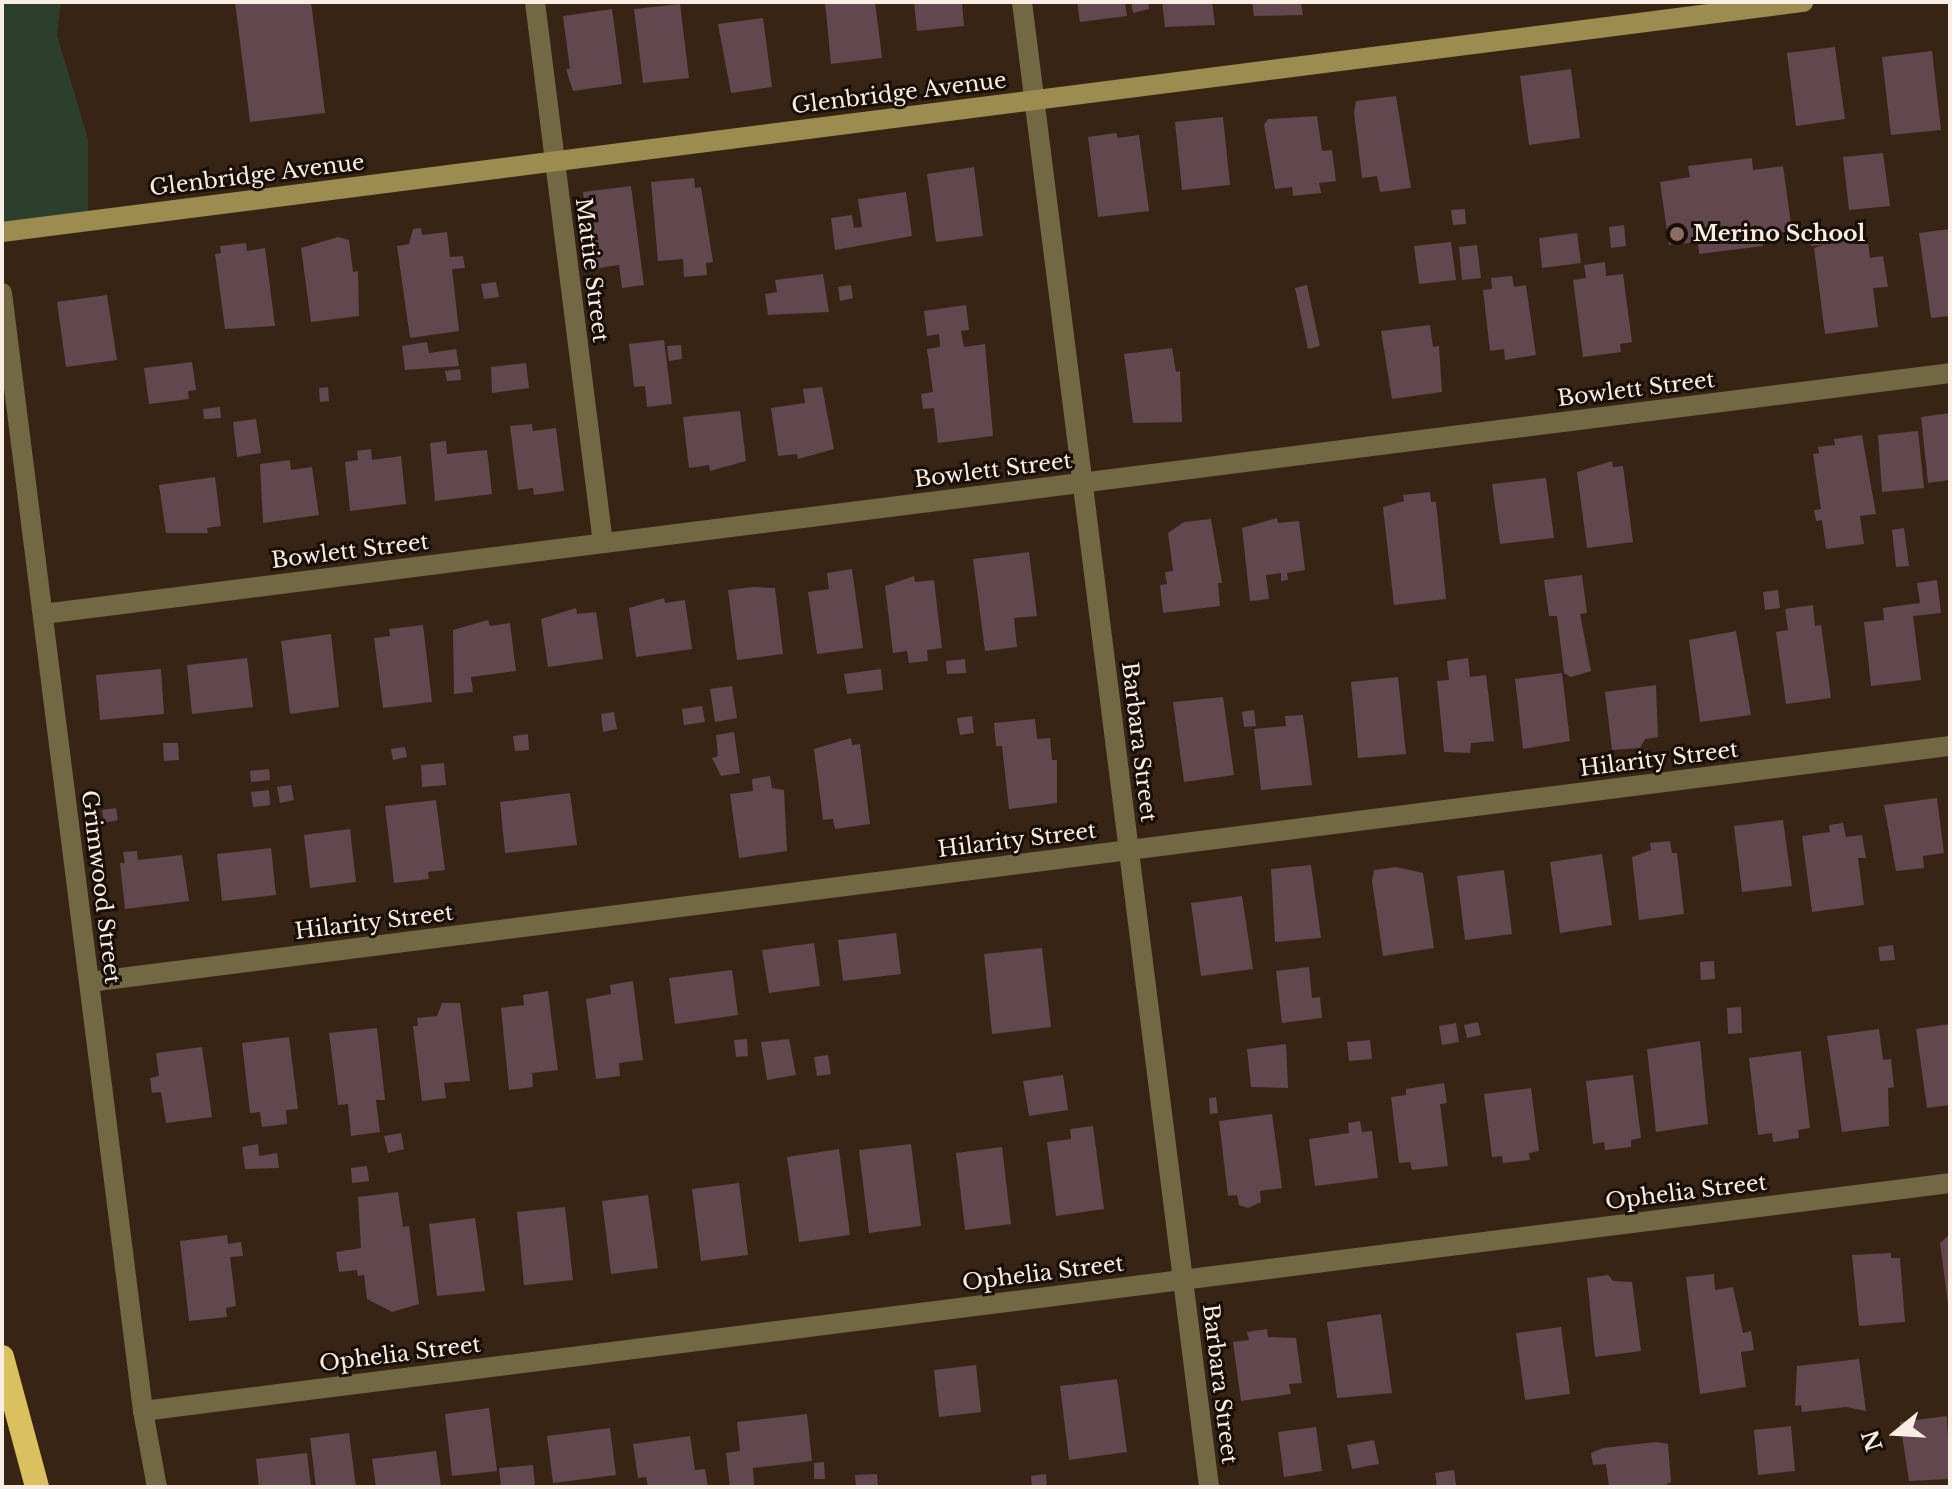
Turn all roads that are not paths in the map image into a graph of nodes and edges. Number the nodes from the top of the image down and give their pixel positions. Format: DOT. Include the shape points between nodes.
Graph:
graph roads {
  1 [pos="535,2"];
  2 [pos="1022,2"];
  3 [pos="1803,2"];
  4 [pos="1034,100"];
  5 [pos="554,163"];
  6 [pos="2,232"];
  7 [pos="2,293"];
  8 [pos="1950,373"];
  9 [pos="1082,483"];
  10 [pos="603,543"];
  11 [pos="43,614"];
  12 [pos="1950,746"];
  13 [pos="1129,850"];
  14 [pos="89,982"];
  15 [pos="1950,1183"];
  16 [pos="1183,1279"];
  17 [pos="2,1357"];
  18 [pos="143,1411"];
  19 [pos="37,1487"];
  20 [pos="157,1487"];
  21 [pos="1209,1487"];
  1 -- 5 [label="street, Mattie Street"];
  2 -- 4 [label="street, Barbara Street"];
  3 -- 4 [label="main road, Glenbridge Avenue"];
  4 -- 5 [label="main road, Glenbridge Avenue"];
  4 -- 9 [label="street, Barbara Street"];
  5 -- 6 [label="main road, Glenbridge Avenue"];
  5 -- 10 [label="street, Mattie Street"];
  7 -- 11 [label="street, Grimwood Street"];
  8 -- 9 [label="street, Bowlett Street"];
  9 -- 10 [label="street, Bowlett Street"];
  9 -- 13 [label="street, Barbara Street"];
  10 -- 11 [label="street, Bowlett Street"];
  11 -- 14 [label="street, Grimwood Street"];
  12 -- 13 [label="street, Hilarity Street"];
  13 -- 14 [label="street, Hilarity Street"];
  13 -- 16 [label="street, Barbara Street"];
  14 -- 18 [label="street, Grimwood Street"];
  15 -- 16 [label="street, Ophelia Street"];
  16 -- 18 [label="street, Ophelia Street"];
  16 -- 21 [label="street, Barbara Street"];
  17 -- 19 [label="highway"];
  18 -- 20 [label="street, Grimwood Street"];
}
